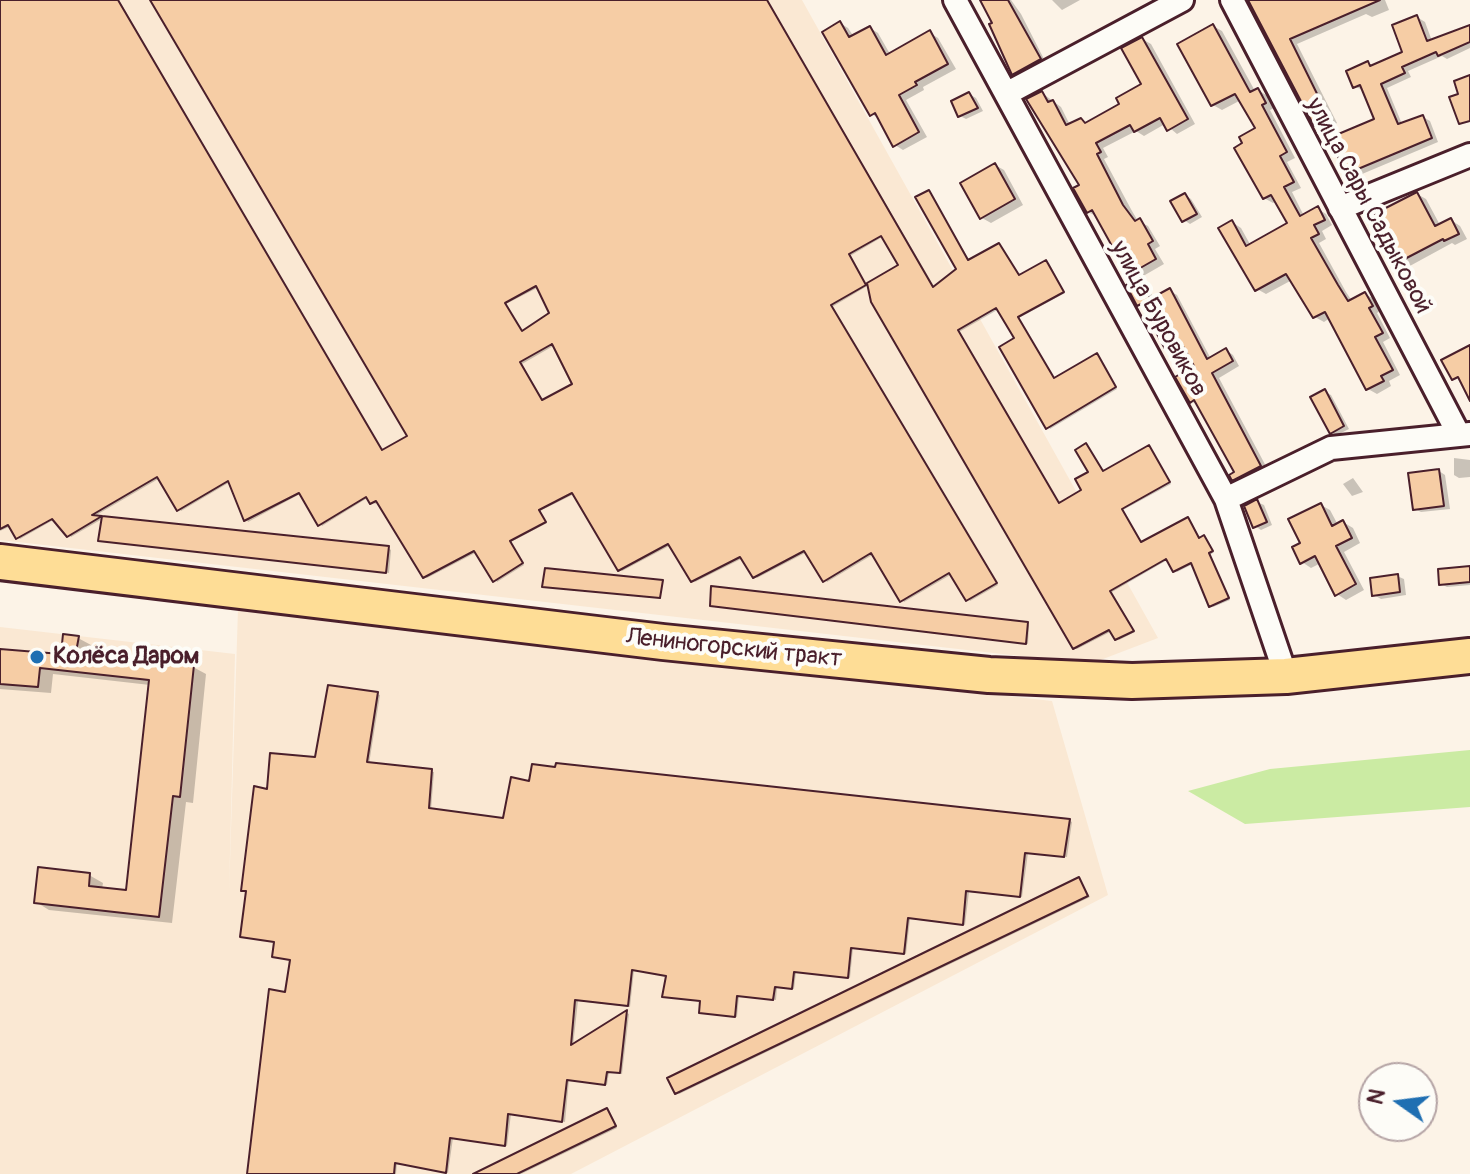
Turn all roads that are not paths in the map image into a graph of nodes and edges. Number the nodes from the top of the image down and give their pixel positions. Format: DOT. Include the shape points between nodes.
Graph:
graph roads {
  1 [pos="955,0"];
  2 [pos="1182,0"];
  3 [pos="1232,0"];
  4 [pos="1006,94"];
  5 [pos="1470,155"];
  6 [pos="1340,208"];
  7 [pos="1464,435"];
  8 [pos="1226,499"];
  9 [pos="0,562"];
  10 [pos="1470,656"];
  11 [pos="1286,676"];
  1 -- 4 [label="street, улица Буровиков"];
  2 -- 4 [label="street"];
  3 -- 6 [label="street, улица Сары Садыковой"];
  4 -- 8 [label="street, улица Буровиков"];
  5 -- 6 [label="street"];
  6 -- 7 [label="street, улица Сары Садыковой"];
  7 -- 8 [label="street" via="1331,448"];
  8 -- 11 [label="street, улица Буровиков"];
  9 -- 11 [label="main road, Лениногорский тракт" via="663,642 989,675 1132,681"];
  10 -- 11 [label="main road, Лениногорский тракт"];
}
